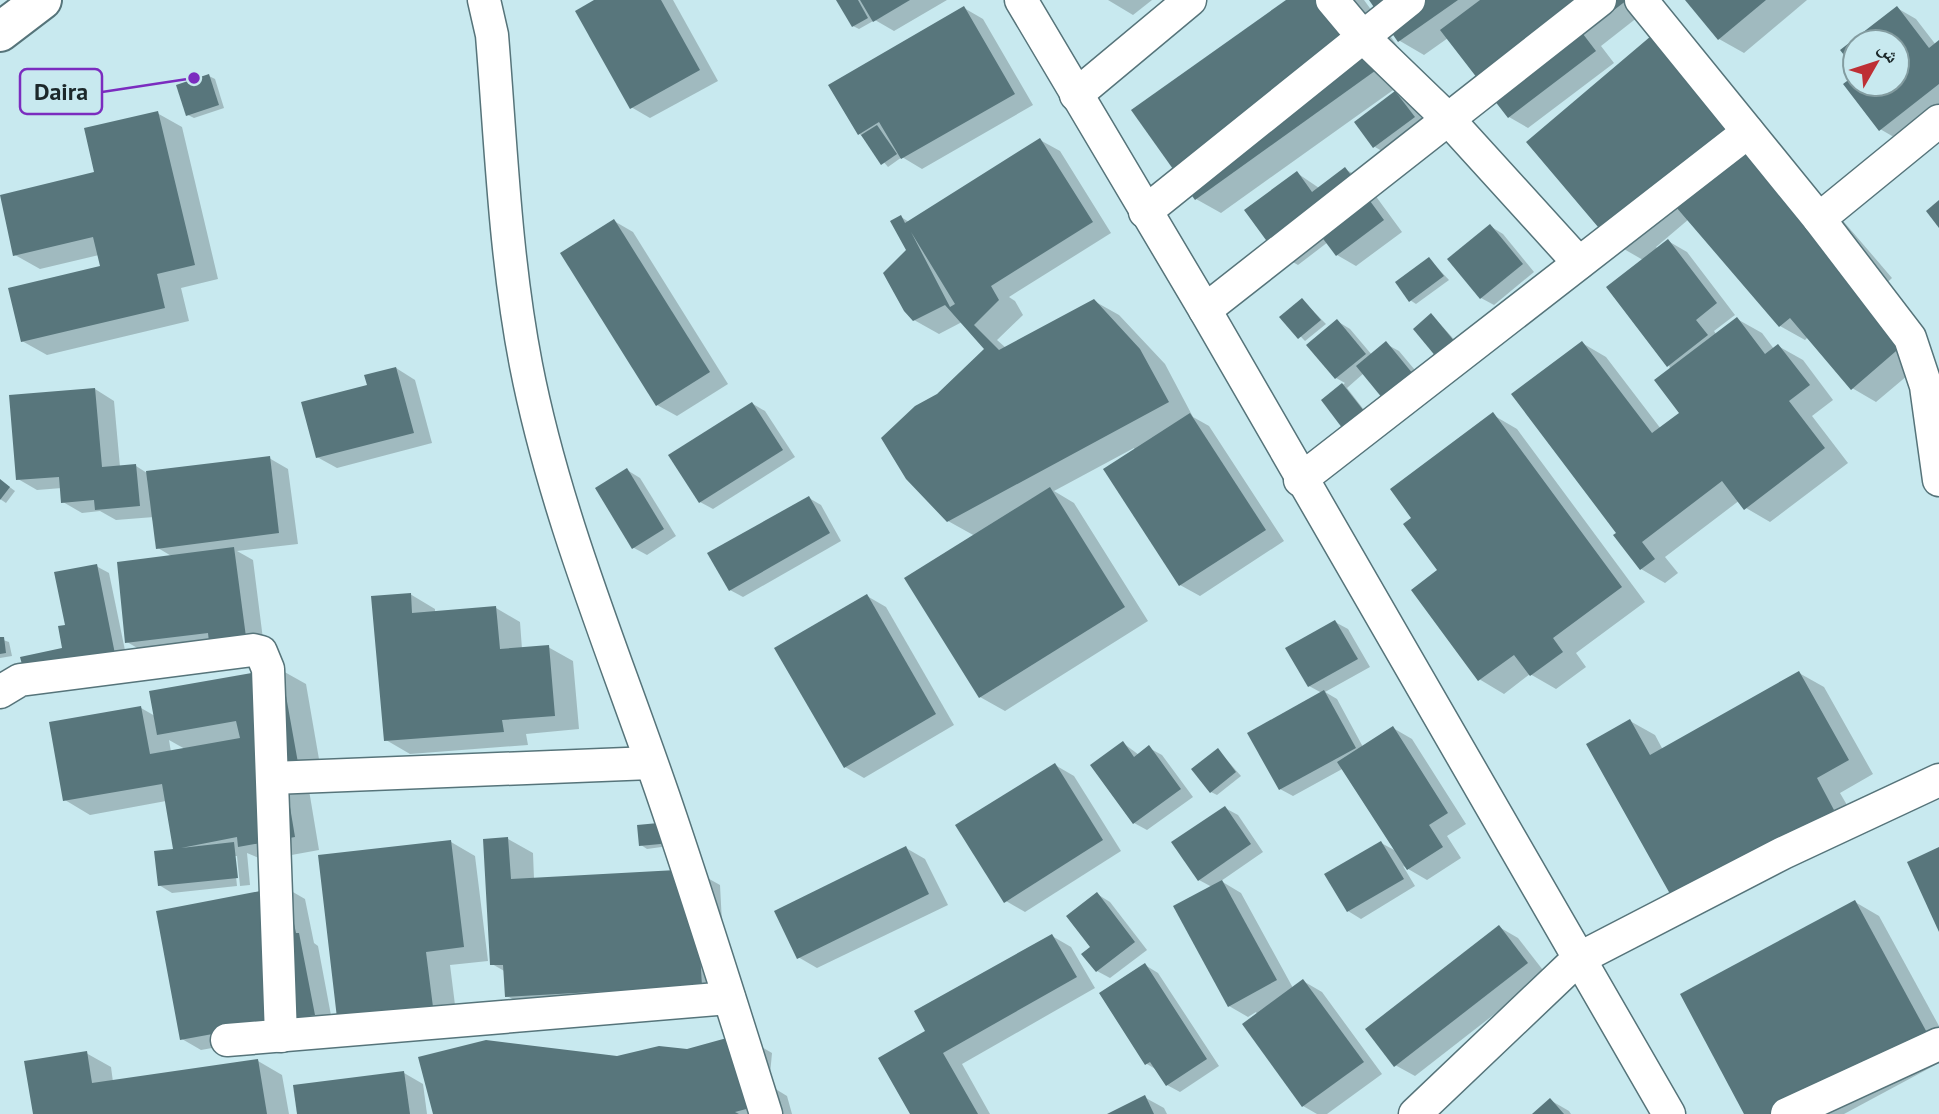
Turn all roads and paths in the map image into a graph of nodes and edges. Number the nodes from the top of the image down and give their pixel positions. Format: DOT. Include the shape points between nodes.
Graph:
graph roads {
  1 [pos="42,0"];
  2 [pos="484,0"];
  3 [pos="1021,0"];
  4 [pos="1190,0"];
  5 [pos="1332,0"];
  6 [pos="1409,0"];
  7 [pos="1600,0"];
  8 [pos="1641,0"];
  9 [pos="0,32"];
  10 [pos="1363,37"];
  11 [pos="1076,95"];
  12 [pos="1448,119"];
  13 [pos="1939,121"];
  14 [pos="1748,131"];
  15 [pos="1145,212"];
  16 [pos="1819,219"];
  17 [pos="1579,263"];
  18 [pos="1205,310"];
  19 [pos="1300,480"];
  20 [pos="1939,480"];
  21 [pos="0,692"];
  22 [pos="651,763"];
  23 [pos="272,778"];
  24 [pos="1939,780"];
  25 [pos="1577,959"];
  26 [pos="729,998"];
  27 [pos="281,1035"];
  28 [pos="227,1040"];
  29 [pos="1939,1044"];
  30 [pos="766,1114"];
  31 [pos="1415,1114"];
  32 [pos="1668,1114"];
  33 [pos="1787,1114"];
  1 -- 9 [label="main road"];
  2 -- 22 [label="street" via="492,35 510,255 526,365 580,565"];
  3 -- 11 [label="street"];
  4 -- 11 [label="street"];
  5 -- 10 [label="street"];
  6 -- 10 [label="street"];
  7 -- 12 [label="street"];
  8 -- 14 [label="street"];
  10 -- 12 [label="street"];
  10 -- 15 [label="street"];
  11 -- 15 [label="street"];
  12 -- 17 [label="street"];
  12 -- 18 [label="street"];
  13 -- 16 [label="street"];
  14 -- 16 [label="street"];
  14 -- 17 [label="street"];
  15 -- 18 [label="street"];
  16 -- 20 [label="street" via="1910,338 1926,386"];
  17 -- 19 [label="street"];
  18 -- 19 [label="street"];
  19 -- 25 [label="street"];
  21 -- 23 [label="street" via="20,680 261,652 268,669"];
  22 -- 23 [label="street"];
  22 -- 26 [label="street"];
  23 -- 27 [label="street"];
  24 -- 25 [label="street" via="1783,853"];
  25 -- 31 [label="street"];
  25 -- 32 [label="street"];
  26 -- 27 [label="street"];
  26 -- 30 [label="street"];
  27 -- 28 [label="street"];
  29 -- 33 [label="street"];
}
